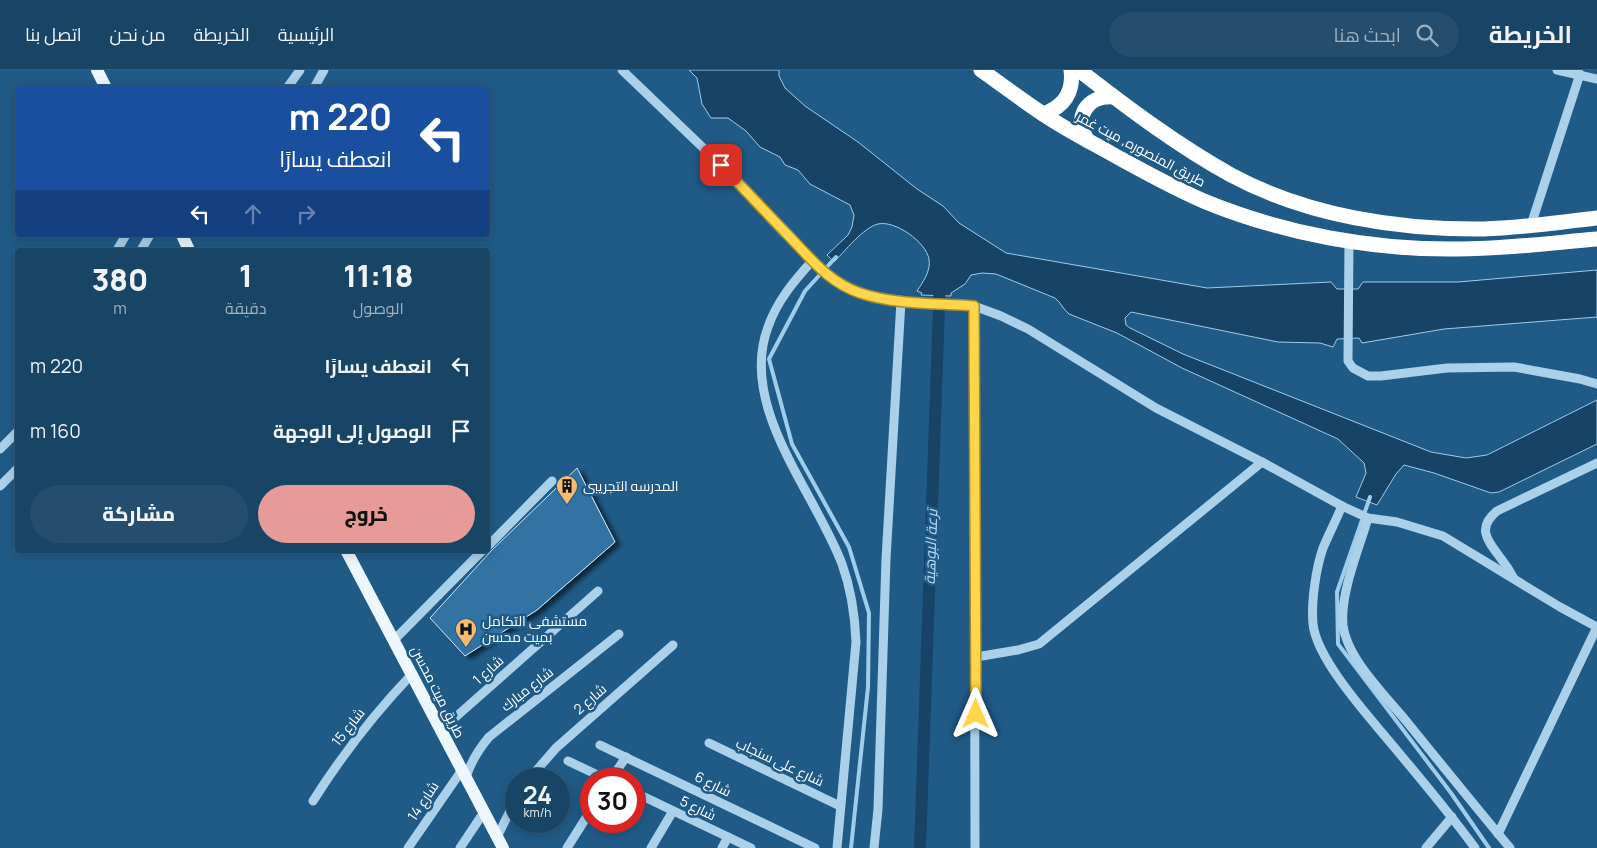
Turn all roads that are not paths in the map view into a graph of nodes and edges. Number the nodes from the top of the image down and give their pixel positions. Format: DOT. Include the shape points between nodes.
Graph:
graph roads {
  1 [pos="96,70"];
  2 [pos="300,70"];
  3 [pos="324,70"];
  4 [pos="622,70"];
  5 [pos="981,70"];
  6 [pos="1071,70"];
  7 [pos="1079,70"];
  8 [pos="1557,70"];
  9 [pos="1580,74"];
  10 [pos="1597,79"];
  11 [pos="104,85"];
  12 [pos="289,85"];
  13 [pos="316,85"];
  14 [pos="1114,97"];
  15 [pos="1042,114"];
  16 [pos="1088,141"];
  17 [pos="1597,218"];
  18 [pos="1531,225"];
  19 [pos="125,237"];
  20 [pos="1597,239"];
  21 [pos="1349,241"];
  22 [pos="118,248"];
  23 [pos="815,264"];
  24 [pos="901,301"];
  25 [pos="974,306"];
  26 [pos="1597,384"];
  27 [pos="15,434"];
  28 [pos="0,449"];
  29 [pos="1262,462"];
  30 [pos="1597,463"];
  31 [pos="15,471"];
  32 [pos="552,480"];
  33 [pos="0,486"];
  34 [pos="1346,508"];
  35 [pos="1366,518"];
  36 [pos="490,544"];
  37 [pos="348,553"];
  38 [pos="480,553"];
  39 [pos="1513,578"];
  40 [pos="598,592"];
  41 [pos="1597,627"];
  42 [pos="618,634"];
  43 [pos="394,640"];
  44 [pos="673,645"];
  45 [pos="976,657"];
  46 [pos="412,674"];
  47 [pos="441,730"];
  48 [pos="709,744"];
  49 [pos="600,745"];
  50 [pos="626,757"];
  51 [pos="568,762"];
  52 [pos="539,768"];
  53 [pos="581,768"];
  54 [pos="619,768"];
  55 [pos="464,773"];
  56 [pos="645,797"];
  57 [pos="313,801"];
  58 [pos="840,806"];
  59 [pos="673,810"];
  60 [pos="484,812"];
  61 [pos="1452,817"];
  62 [pos="580,827"];
  63 [pos="505,829"];
  64 [pos="1498,834"];
  65 [pos="728,837"];
  66 [pos="500,842"];
  67 [pos="409,848"];
  68 [pos="460,848"];
  69 [pos="567,848"];
  70 [pos="651,848"];
  71 [pos="722,848"];
  72 [pos="751,848"];
  73 [pos="815,848"];
  74 [pos="837,848"];
  75 [pos="874,848"];
  76 [pos="975,848"];
  77 [pos="1426,848"];
  78 [pos="1475,848"];
  79 [pos="1510,848"];
  1 -- 11 [label="main road"];
  2 -- 12 [label="street"];
  3 -- 13 [label="street"];
  4 -- 23 [label="street" via="721,165"];
  5 -- 15 [label="highway, طريق المنصوره, ميت غمر"];
  6 -- 15 [label="highway" via="1071,89 1066,98 1060,106"];
  7 -- 14 [label="highway, طريق المنصوره, ميت غمر"];
  8 -- 9 [label="street"];
  9 -- 10 [label="street"];
  9 -- 18 [label="street"];
  14 -- 16 [label="highway" via="1097,98 1084,110 1081,126"];
  14 -- 18 [label="highway, طريق المنصوره, ميت غمر" via="1233,176 1308,206 1348,217 1439,228"];
  15 -- 16 [label="highway, طريق المنصوره, ميت غمر"];
  16 -- 21 [label="highway, طريق المنصوره, ميت غمر" via="1206,202 1312,235"];
  17 -- 18 [label="highway, طريق المنصوره, ميت غمر"];
  19 -- 22 [label="street"];
  20 -- 21 [label="highway, طريق المنصوره, ميت غمر" via="1457,249"];
  21 -- 26 [label="street" via="1347,339 1348,361 1353,368 1368,376 1381,376 1447,368 1514,367"];
  23 -- 24 [label="street" via="827,276 850,289"];
  23 -- 58 [label="street" via="785,292 776,308 767,328 761,371 771,418 840,558 855,616 856,642"];
  24 -- 25 [label="street"];
  24 -- 75 [label="street"];
  25 -- 29 [label="street" via="1028,329 1156,408"];
  25 -- 45 [label="street"];
  27 -- 28 [label="street"];
  29 -- 34 [label="street"];
  29 -- 45 [label="street" via="1039,644"];
  30 -- 39 [label="street" via="1497,511 1489,519 1486,530 1488,542"];
  31 -- 33 [label="street"];
  32 -- 36 [label="street"];
  34 -- 35 [label="street"];
  34 -- 61 [label="street" via="1323,549 1313,625 1328,660 1349,692"];
  35 -- 39 [label="street" via="1396,522 1443,536"];
  35 -- 64 [label="street" via="1344,603 1346,637 1365,670"];
  37 -- 43 [label="main road, طريق ميت محسن"];
  38 -- 43 [label="street"];
  39 -- 41 [label="street"];
  40 -- 47 [label="street, شارع 1"];
  41 -- 64 [label="street"];
  42 -- 55 [label="street, شارع مبارك" via="489,737"];
  43 -- 46 [label="main road, طريق ميت محسن"];
  44 -- 52 [label="street, شارع 2" via="556,748"];
  45 -- 76 [label="street"];
  46 -- 47 [label="main road, طريق ميت محسن"];
  46 -- 57 [label="street, شارع 15" via="358,734"];
  47 -- 55 [label="main road, طريق ميت محسن"];
  48 -- 58 [label="street, شارع على سنجاب"];
  49 -- 50 [label="street, شارع 6"];
  50 -- 54 [label="street"];
  50 -- 73 [label="street, شارع 6"];
  51 -- 53 [label="street"];
  55 -- 60 [label="main road, طريق ميت محسن"];
  55 -- 67 [label="street, شارع 14"];
  56 -- 59 [label="street, شارع 5"];
  58 -- 74 [label="street"];
  59 -- 65 [label="street, شارع 5"];
  59 -- 70 [label="street"];
  60 -- 66 [label="main road, طريق ميت محسن"];
  60 -- 68 [label="street"];
  61 -- 77 [label="street"];
  61 -- 78 [label="street"];
  62 -- 69 [label="street"];
  63 -- 66 [label="street"];
  64 -- 79 [label="street"];
  65 -- 71 [label="street"];
  65 -- 72 [label="street, شارع 5"];
}
